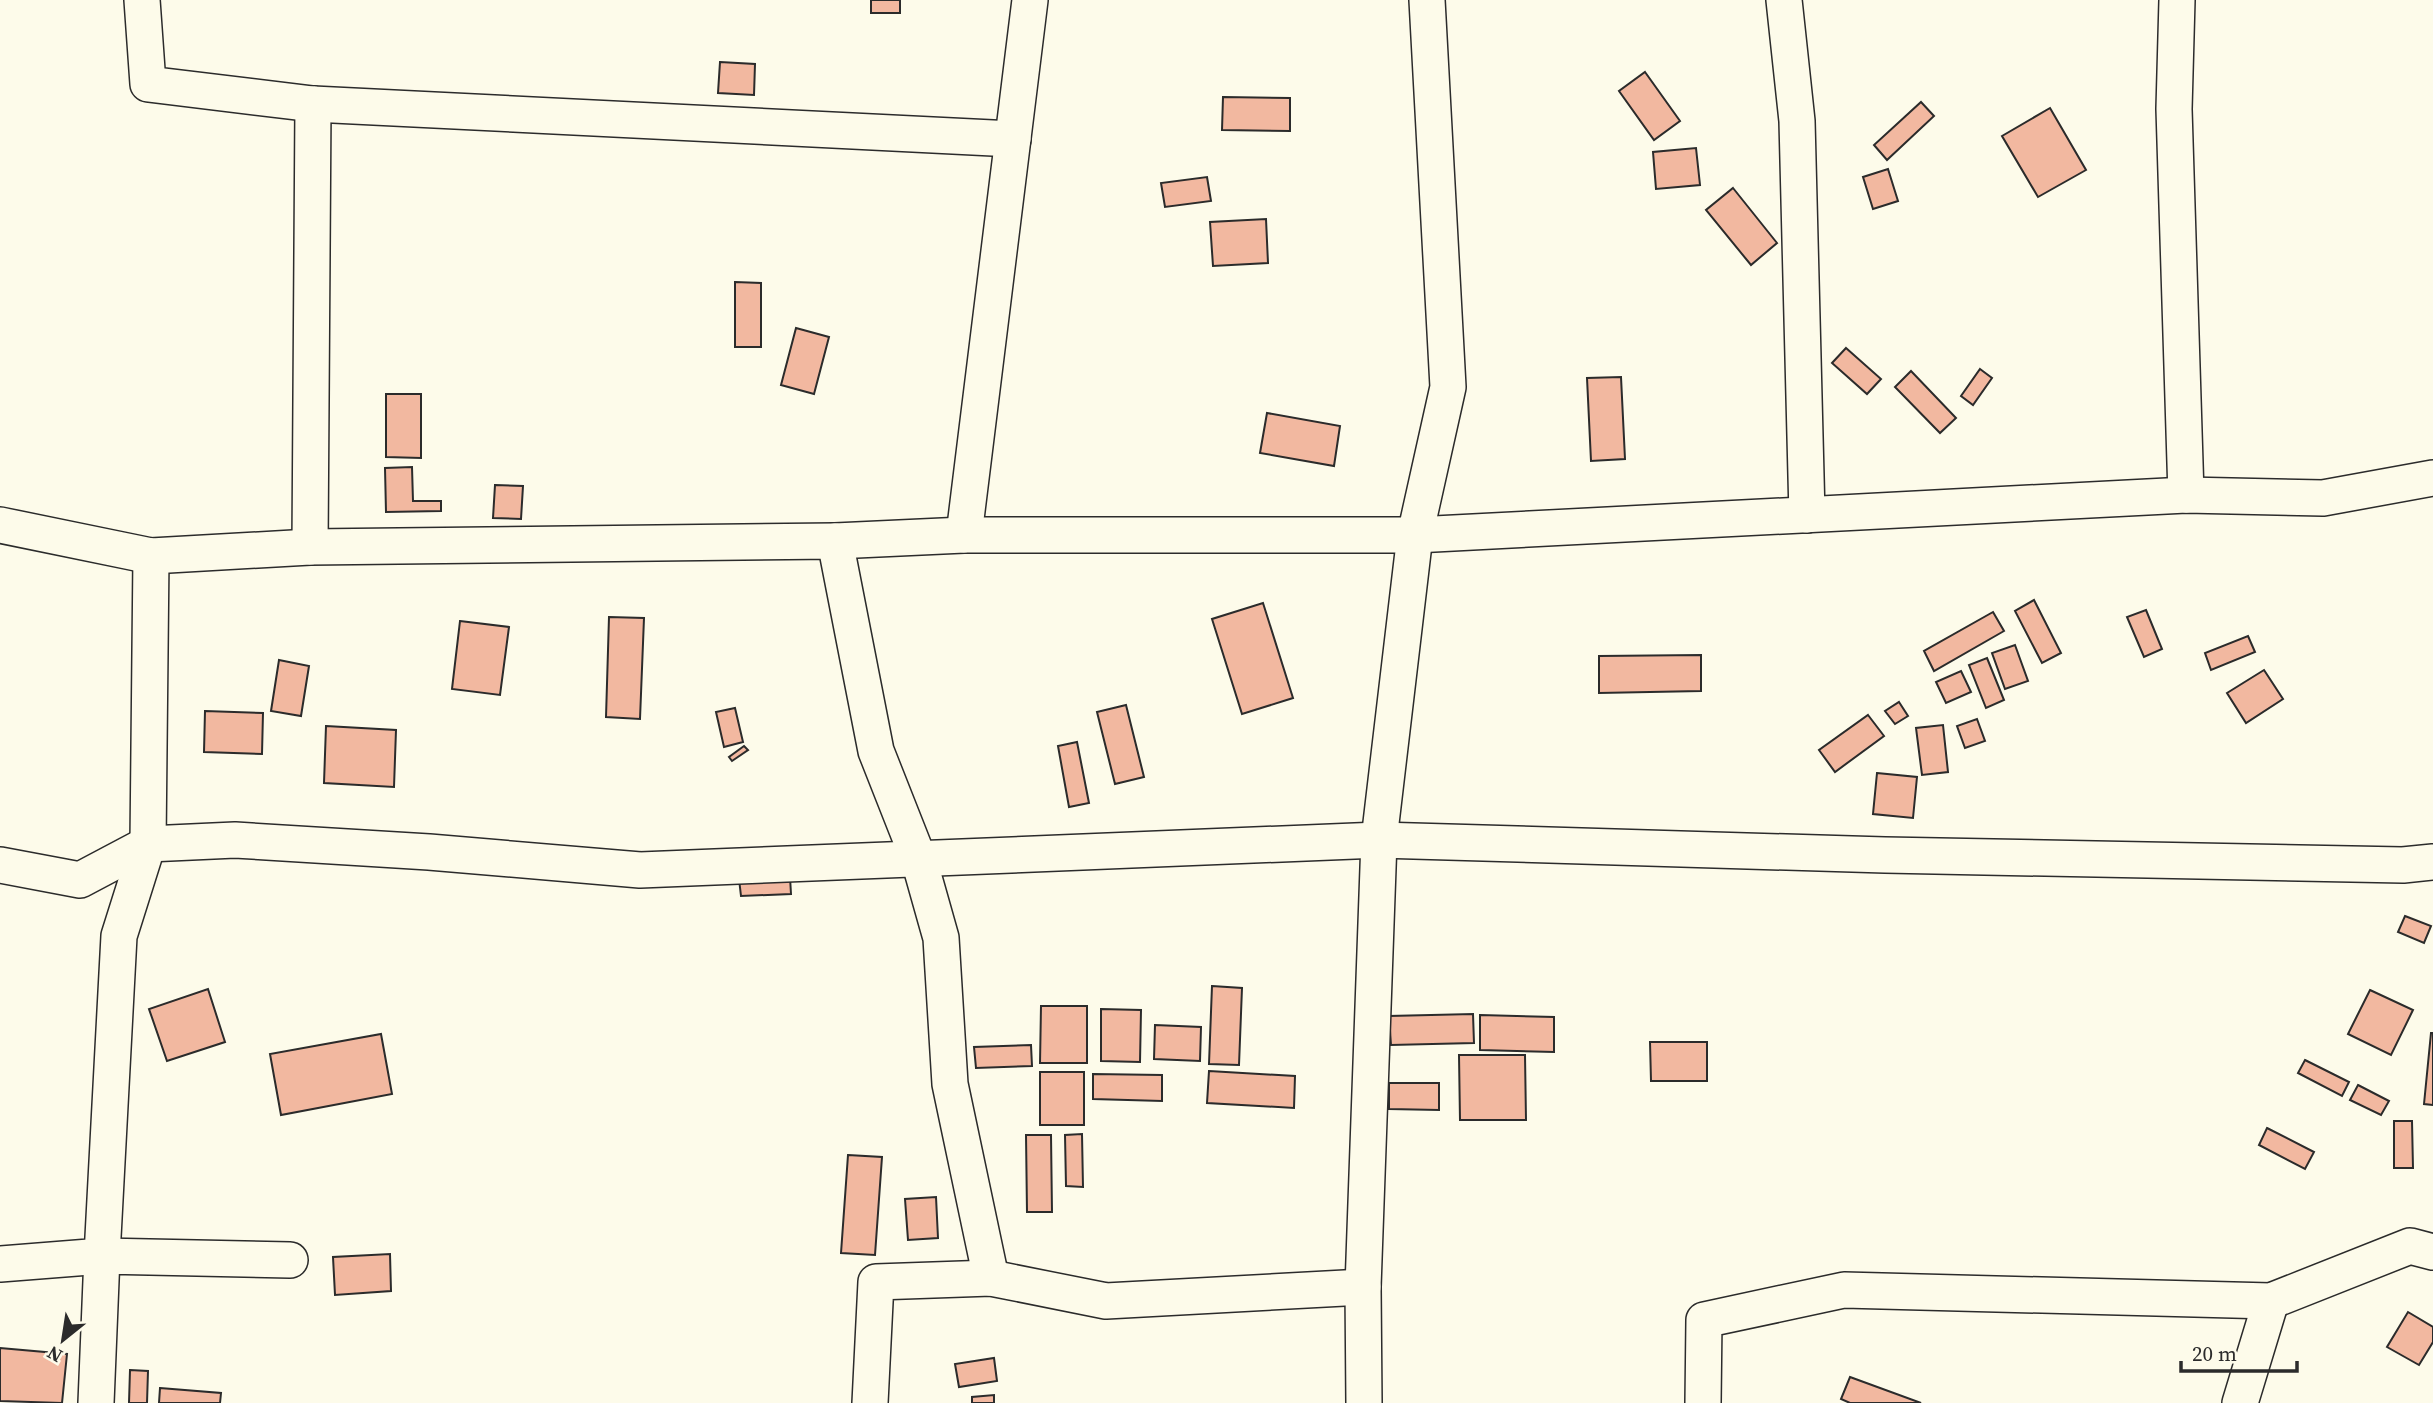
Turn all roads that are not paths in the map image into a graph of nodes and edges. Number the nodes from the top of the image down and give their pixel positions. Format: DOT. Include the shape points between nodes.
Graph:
graph roads {
  1 [pos="142,0"];
  2 [pos="1030,0"];
  3 [pos="1427,0"];
  4 [pos="1784,0"];
  5 [pos="2177,0"];
  6 [pos="313,104"];
  7 [pos="1013,139"];
  8 [pos="2433,478"];
  9 [pos="2186,495"];
  10 [pos="1807,515"];
  11 [pos="0,525"];
  12 [pos="964,535"];
  13 [pos="1415,536"];
  14 [pos="835,541"];
  15 [pos="310,547"];
  16 [pos="150,556"];
  17 [pos="1379,840"];
  18 [pos="148,844"];
  19 [pos="919,859"];
  20 [pos="2433,862"];
  21 [pos="0,865"];
  22 [pos="2433,1252"];
  23 [pos="102,1256"];
  24 [pos="290,1260"];
  25 [pos="0,1264"];
  26 [pos="991,1278"];
  27 [pos="1363,1287"];
  28 [pos="2270,1301"];
  29 [pos="96,1403"];
  30 [pos="870,1403"];
  31 [pos="1364,1403"];
  32 [pos="1703,1403"];
  33 [pos="2240,1403"];
  1 -- 6 [label="street" via="148,84"];
  2 -- 7 [label="street"];
  3 -- 13 [label="street" via="1448,387"];
  4 -- 10 [label="street" via="1797,121"];
  5 -- 9 [label="street" via="2174,109"];
  6 -- 7 [label="street"];
  6 -- 15 [label="street"];
  7 -- 12 [label="street"];
  8 -- 9 [label="street" via="2323,498"];
  9 -- 10 [label="street"];
  10 -- 13 [label="street"];
  11 -- 16 [label="street"];
  12 -- 13 [label="street"];
  12 -- 14 [label="street"];
  13 -- 17 [label="street"];
  14 -- 15 [label="street"];
  14 -- 19 [label="street" via="876,751"];
  15 -- 16 [label="street"];
  16 -- 18 [label="street"];
  17 -- 19 [label="street"];
  17 -- 20 [label="street" via="1899,856"];
  17 -- 27 [label="street"];
  18 -- 19 [label="street" via="235,840 640,870"];
  18 -- 21 [label="street" via="80,880"];
  18 -- 23 [label="street" via="119,936"];
  19 -- 26 [label="street" via="941,938 950,1084"];
  22 -- 28 [label="street" via="2410,1246"];
  23 -- 24 [label="street"];
  23 -- 25 [label="street"];
  23 -- 29 [label="street"];
  26 -- 27 [label="street" via="1106,1301"];
  26 -- 30 [label="street" via="876,1282"];
  27 -- 31 [label="street"];
  28 -- 32 [label="street" via="1844,1290 1704,1320"];
  28 -- 33 [label="street"];
}
